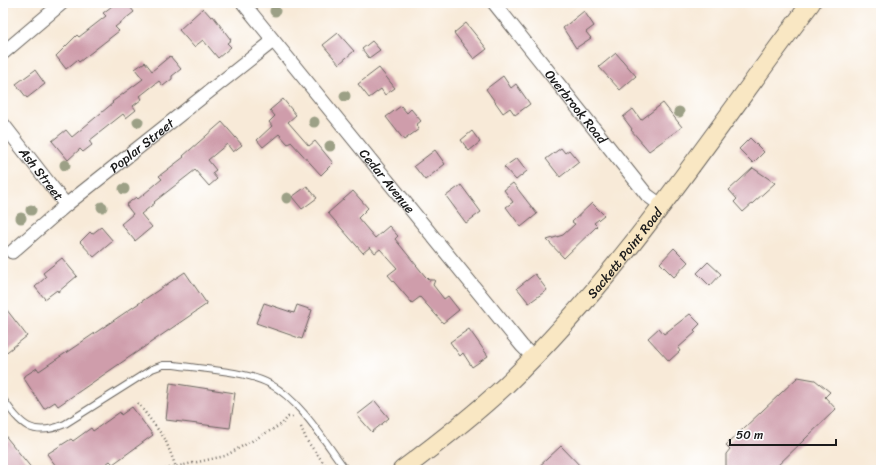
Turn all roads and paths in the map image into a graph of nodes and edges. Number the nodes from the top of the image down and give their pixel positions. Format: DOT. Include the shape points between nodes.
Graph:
graph roads {
  1 [pos="62,3"];
  2 [pos="243,3"];
  3 [pos="494,3"];
  4 [pos="811,3"];
  5 [pos="273,41"];
  6 [pos="3,52"];
  7 [pos="3,124"];
  8 [pos="66,205"];
  9 [pos="662,206"];
  10 [pos="12,252"];
  11 [pos="533,357"];
  12 [pos="3,399"];
  13 [pos="138,403"];
  14 [pos="296,419"];
  15 [pos="300,426"];
  16 [pos="176,467"];
  17 [pos="161,470"];
  18 [pos="329,470"];
  19 [pos="346,470"];
  20 [pos="402,470"];
  1 -- 6 [label="street"];
  2 -- 5 [label="street, Cedar Avenue"];
  3 -- 9 [label="street, Overbrook Road" via="647,195"];
  4 -- 9 [label="street, Sackett Point Road"];
  5 -- 8 [label="street, Poplar Street"];
  5 -- 11 [label="street, Cedar Avenue"];
  7 -- 8 [label="street, Ash Street"];
  8 -- 10 [label="street, Poplar Street"];
  9 -- 11 [label="street, Sackett Point Road"];
  11 -- 20 [label="street, Sackett Point Road" via="480,408"];
  12 -- 19 [label="lane" via="24,425 36,430 50,430 65,424 162,365 248,376 269,383 285,394"];
  13 -- 16 [label="path" via="165,439"];
  14 -- 16 [label="path" via="288,417 282,424 225,456"];
  15 -- 18 [label="path" via="307,441"];
  16 -- 17 [label="path"];
}
